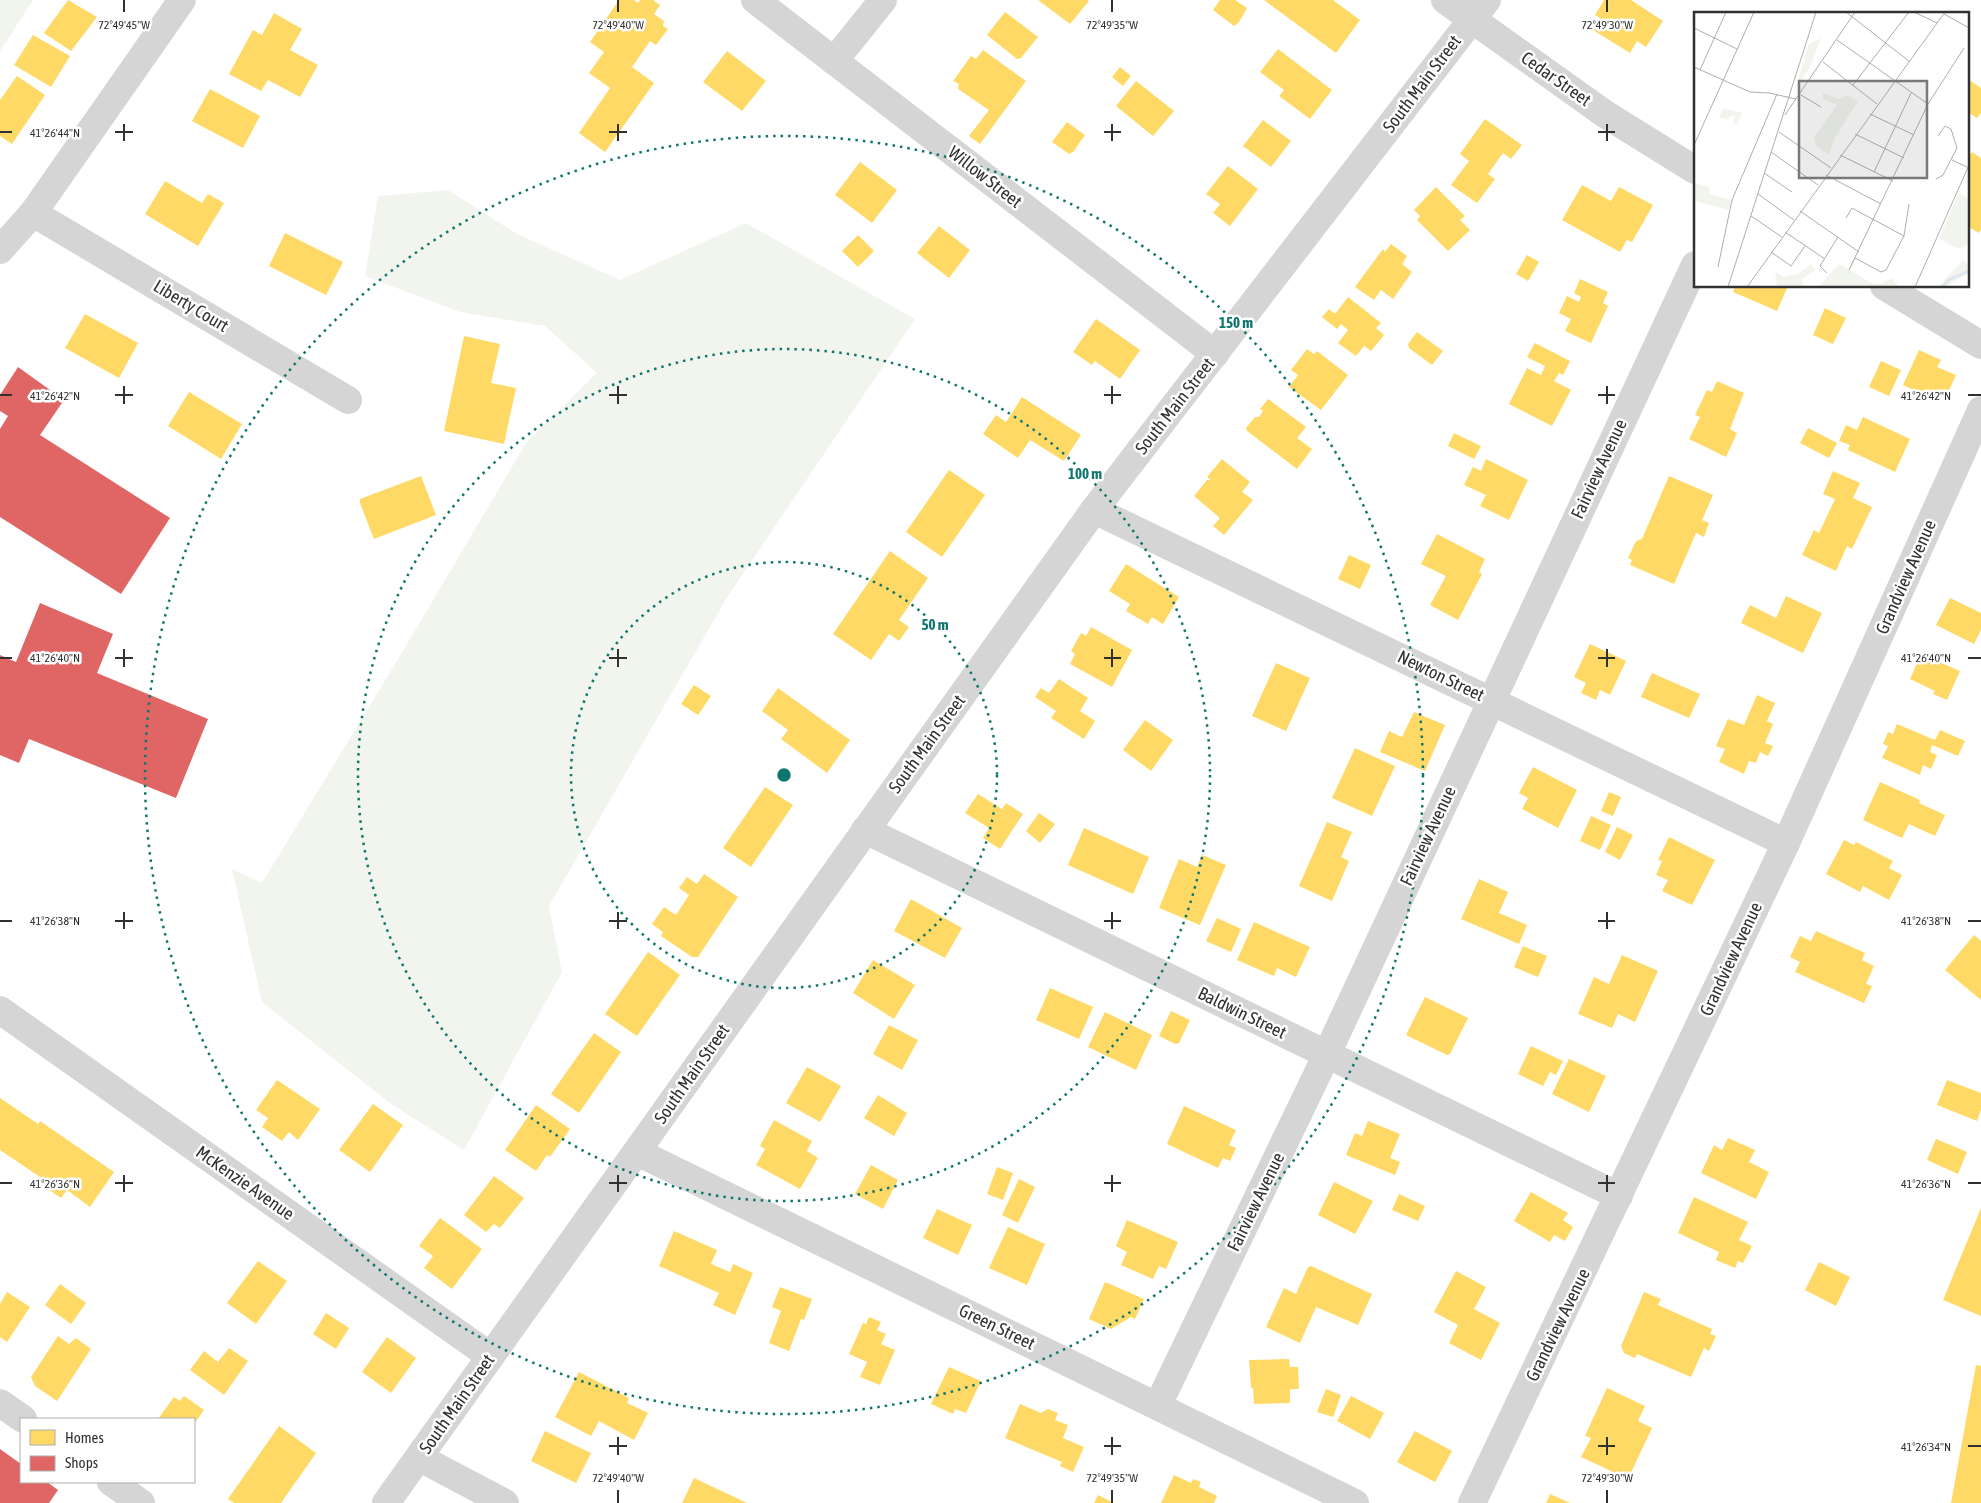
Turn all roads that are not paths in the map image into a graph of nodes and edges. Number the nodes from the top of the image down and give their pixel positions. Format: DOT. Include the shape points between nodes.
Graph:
graph roads {
  1 [pos="182,0"];
  2 [pos="755,0"];
  3 [pos="883,0"];
  4 [pos="1445,0"];
  5 [pos="1479,10"];
  6 [pos="834,61"];
  7 [pos="1694,169"];
  8 [pos="33,212"];
  9 [pos="0,250"];
  10 [pos="1694,267"];
  11 [pos="1887,288"];
  12 [pos="1981,345"];
  13 [pos="1215,354"];
  14 [pos="348,400"];
  15 [pos="1981,410"];
  16 [pos="1094,510"];
  17 [pos="1492,700"];
  18 [pos="865,830"];
  19 [pos="1786,842"];
  20 [pos="0,1010"];
  21 [pos="1327,1054"];
  22 [pos="637,1152"];
  23 [pos="1619,1196"];
  24 [pos="490,1356"];
  25 [pos="0,1403"];
  26 [pos="1158,1405"];
  27 [pos="22,1418"];
  28 [pos="420,1458"];
  29 [pos="112,1483"];
  30 [pos="141,1503"];
  31 [pos="386,1503"];
  32 [pos="505,1503"];
  33 [pos="1355,1503"];
  34 [pos="1472,1503"];
  1 -- 8 [label="street"];
  2 -- 6 [label="street, Willow Street"];
  3 -- 6 [label="street"];
  4 -- 5 [label="street, Cedar Street"];
  5 -- 7 [label="street, Cedar Street" via="1605,114"];
  5 -- 13 [label="street, South Main Street"];
  6 -- 13 [label="street, Willow Street"];
  8 -- 9 [label="street"];
  8 -- 14 [label="street, Liberty Court"];
  10 -- 17 [label="street, Fairview Avenue"];
  11 -- 12 [label="street"];
  13 -- 16 [label="street, South Main Street"];
  15 -- 19 [label="street, Grandview Avenue"];
  16 -- 17 [label="street, Newton Street"];
  16 -- 18 [label="street, South Main Street"];
  17 -- 19 [label="street, Newton Street"];
  17 -- 21 [label="street, Fairview Avenue"];
  18 -- 21 [label="street, Baldwin Street"];
  18 -- 22 [label="street, South Main Street"];
  19 -- 23 [label="street, Grandview Avenue"];
  20 -- 24 [label="street, McKenzie Avenue"];
  21 -- 23 [label="street, Baldwin Street"];
  21 -- 26 [label="street, Fairview Avenue"];
  22 -- 24 [label="street, South Main Street"];
  22 -- 26 [label="street, Green Street"];
  23 -- 34 [label="street, Grandview Avenue"];
  24 -- 28 [label="street, South Main Street"];
  25 -- 27 [label="street"];
  26 -- 33 [label="street, Green Street"];
  28 -- 31 [label="street, South Main Street"];
  28 -- 32 [label="street"];
  29 -- 30 [label="street"];
}
